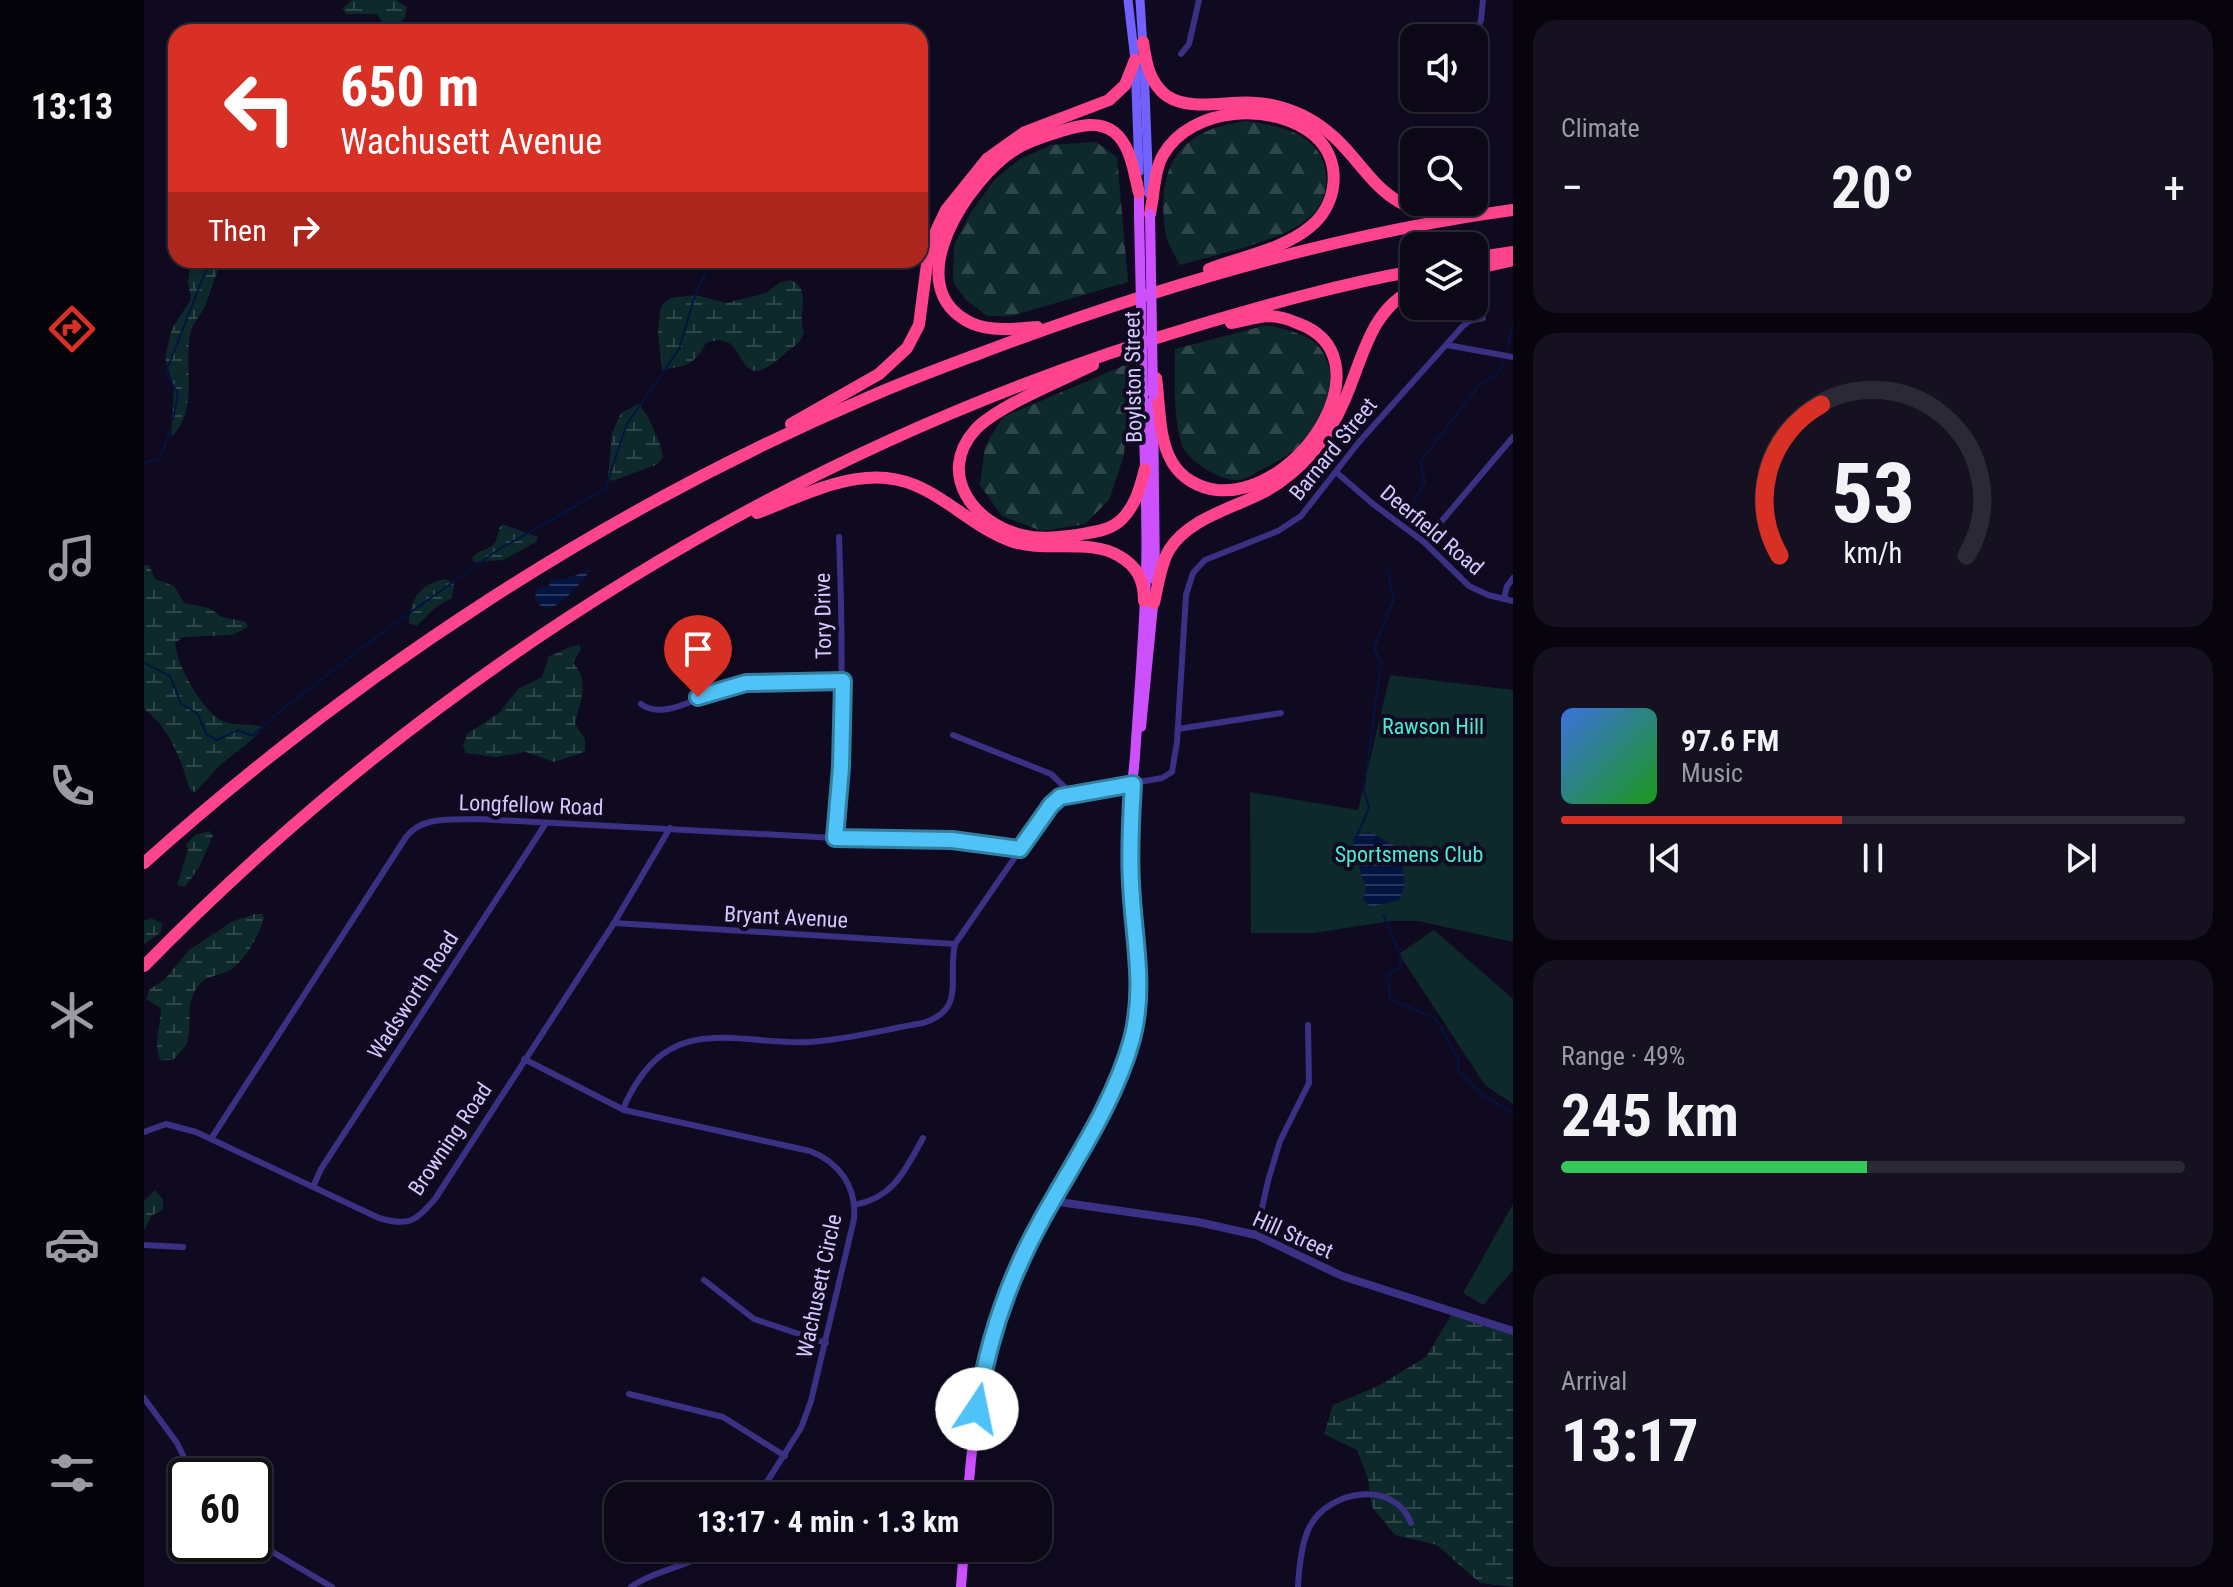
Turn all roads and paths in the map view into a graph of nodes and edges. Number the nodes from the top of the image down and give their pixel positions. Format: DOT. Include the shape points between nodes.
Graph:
graph roads {
  1 [pos="1128,0"];
  2 [pos="1140,0"];
  3 [pos="1199,0"];
  4 [pos="1483,0"];
  5 [pos="1480,24"];
  6 [pos="1143,42"];
  7 [pos="1181,54"];
  8 [pos="1135,60"];
  9 [pos="1139,193"];
  10 [pos="1509,211"];
  11 [pos="1144,214"];
  12 [pos="1513,252"];
  13 [pos="1488,256"];
  14 [pos="928,260"];
  15 [pos="1513,260"];
  16 [pos="1488,266"];
  17 [pos="926,268"];
  18 [pos="1400,274"];
  19 [pos="1157,291"];
  20 [pos="1400,298"];
  21 [pos="1476,320"];
  22 [pos="1056,325"];
  23 [pos="1166,335"];
  24 [pos="1447,345"];
  25 [pos="1131,346"];
  26 [pos="1513,357"];
  27 [pos="1153,363"];
  28 [pos="1151,394"];
  29 [pos="1513,437"];
  30 [pos="1145,469"];
  31 [pos="714,470"];
  32 [pos="1336,472"];
  33 [pos="709,532"];
  34 [pos="839,537"];
  35 [pos="1424,542"];
  36 [pos="1513,578"];
  37 [pos="1504,599"];
  38 [pos="1513,601"];
  39 [pos="1149,602"];
  40 [pos="843,681"];
  41 [pos="641,704"];
  42 [pos="1281,713"];
  43 [pos="1178,729"];
  44 [pos="953,735"];
  45 [pos="1133,784"];
  46 [pos="1072,794"];
  47 [pos="546,823"];
  48 [pos="670,828"];
  49 [pos="835,838"];
  50 [pos="1020,849"];
  51 [pos="144,863"];
  52 [pos="614,923"];
  53 [pos="955,944"];
  54 [pos="144,966"];
  55 [pos="1308,1025"];
  56 [pos="524,1059"];
  57 [pos="623,1110"];
  58 [pos="144,1132"];
  59 [pos="923,1138"];
  60 [pos="211,1139"];
  61 [pos="313,1187"];
  62 [pos="1052,1201"];
  63 [pos="854,1205"];
  64 [pos="1256,1235"];
  65 [pos="144,1245"];
  66 [pos="183,1247"];
  67 [pos="704,1280"];
  68 [pos="1513,1331"];
  69 [pos="826,1343"];
  70 [pos="629,1394"];
  71 [pos="144,1398"];
  72 [pos="785,1456"];
  73 [pos="184,1458"];
  74 [pos="767,1482"];
  75 [pos="969,1482"];
  76 [pos="1411,1523"];
  77 [pos="272,1552"];
  78 [pos="693,1562"];
  79 [pos="963,1562"];
  80 [pos="332,1587"];
  81 [pos="631,1587"];
  82 [pos="961,1587"];
  83 [pos="1298,1587"];
  1 -- 8 [label="main road, Boylston Street"];
  2 -- 6 [label="main road, Boylston Street"];
  3 -- 7 [label="street" via="1189,44"];
  4 -- 5 [label="street"];
  6 -- 10 [label="highway" via="1151,78 1171,98 1282,108 1322,127 1378,187 1402,204 1438,212"];
  6 -- 11 [label="main road, Boylston Street"];
  8 -- 9 [label="main road, Boylston Street"];
  8 -- 14 [label="highway" via="1115,96 1025,132 971,176 946,210"];
  9 -- 11 [label="main road, Boylston Street"];
  9 -- 22 [label="highway" via="1122,140 1107,128 1090,125 1015,149 989,170 959,209 939,263 942,287 953,308 970,322 988,327"];
  10 -- 19 [label="highway" via="1323,247"];
  11 -- 19 [label="highway" via="1165,151 1183,133 1213,117 1253,114 1292,123 1321,142 1334,171 1327,208 1304,231"];
  11 -- 27 [label="main road, Boylston Street, bridge"];
  11 -- 28 [label="main road, Boylston Street, bridge"];
  12 -- 13 [label="highway"];
  15 -- 16 [label="highway"];
  17 -- 31 [label="highway" via="919,325 898,358"];
  18 -- 23 [label="highway"];
  19 -- 22 [label="highway"];
  20 -- 39 [label="highway" via="1375,324 1346,399 1315,450 1281,482 1190,528 1170,548"];
  21 -- 24 [label="street, Barnard Street" via="1466,323"];
  22 -- 31 [label="highway" via="866,398"];
  23 -- 25 [label="highway"];
  23 -- 28 [label="highway" via="1270,316 1301,324 1331,353 1335,393 1322,425 1298,456 1273,477 1231,490 1194,483 1173,464"];
  24 -- 26 [label="street"];
  24 -- 32 [label="street, Barnard Street"];
  25 -- 30 [label="highway" via="984,421 965,446 960,480 971,505 991,522 1023,536 1053,538 1116,524 1132,507"];
  25 -- 33 [label="highway" via="912,430"];
  27 -- 28 [label="highway, bridge"];
  28 -- 30 [label="main road, Boylston Street"];
  28 -- 39 [label="main road, Boylston Street" via="1156,545"];
  29 -- 35 [label="street"];
  30 -- 39 [label="main road, Boylston Street"];
  31 -- 51 [label="highway" via="550,562 405,657 262,763"];
  32 -- 35 [label="street, Deerfield Road"];
  32 -- 43 [label="street, Barnard Street" via="1298,519 1205,560 1193,573 1186,595"];
  33 -- 39 [label="highway" via="844,482 901,480 1014,542 1115,553 1140,576"];
  33 -- 54 [label="highway" via="568,616 433,711 277,839"];
  34 -- 40 [label="street, Tory Drive"];
  35 -- 37 [label="street, Deerfield Road" via="1469,586"];
  36 -- 37 [label="street"];
  37 -- 38 [label="street, Deerfield Road"];
  39 -- 45 [label="main road, Boylston Street" via="1146,691"];
  40 -- 41 [label="street" via="746,683 661,710"];
  40 -- 49 [label="street, Tory Drive"];
  42 -- 43 [label="street"];
  43 -- 45 [label="street, Barnard Street" via="1172,772"];
  44 -- 46 [label="street" via="1051,774"];
  45 -- 46 [label="street"];
  45 -- 62 [label="main road, Boylston Street" via="1129,850 1140,974 1135,1024 1111,1095"];
  46 -- 50 [label="street" via="1055,800"];
  47 -- 48 [label="street, Longfellow Road"];
  47 -- 60 [label="street, Longfellow Road" via="446,820 414,827"];
  47 -- 61 [label="street, Wadsworth Road"];
  48 -- 49 [label="street, Longfellow Road"];
  48 -- 52 [label="street, Browning Road"];
  49 -- 50 [label="street, Longfellow Road" via="952,840"];
  50 -- 53 [label="street"];
  52 -- 53 [label="street, Bryant Avenue"];
  52 -- 56 [label="street, Browning Road"];
  53 -- 57 [label="street" via="952,999 933,1019 813,1042 683,1041 649,1066"];
  55 -- 64 [label="street" via="1309,1083 1280,1141"];
  56 -- 57 [label="street, Wachusett Circle"];
  56 -- 61 [label="street, Browning Road" via="435,1199 415,1220 379,1218"];
  57 -- 63 [label="street, Wachusett Circle" via="818,1154 843,1175"];
  58 -- 60 [label="street, Browning Road" via="169,1124"];
  59 -- 63 [label="street" via="894,1187 875,1200"];
  60 -- 61 [label="street, Browning Road"];
  62 -- 64 [label="street, Hill Street"];
  62 -- 75 [label="main road, Boylston Street" via="1017,1269 991,1343 974,1423"];
  63 -- 69 [label="street, Wachusett Circle"];
  64 -- 68 [label="street, Hill Street" via="1342,1276"];
  65 -- 66 [label="street"];
  67 -- 69 [label="street" via="754,1319"];
  69 -- 72 [label="street, Wachusett Circle" via="804,1422"];
  70 -- 72 [label="street" via="723,1417"];
  71 -- 73 [label="street"];
  72 -- 74 [label="street, Wachusett Circle"];
  76 -- 83 [label="street" via="1403,1508 1379,1496 1354,1494 1330,1504 1306,1536"];
  77 -- 80 [label="street"];
  78 -- 81 [label="street"];
  79 -- 82 [label="main road"];
}
